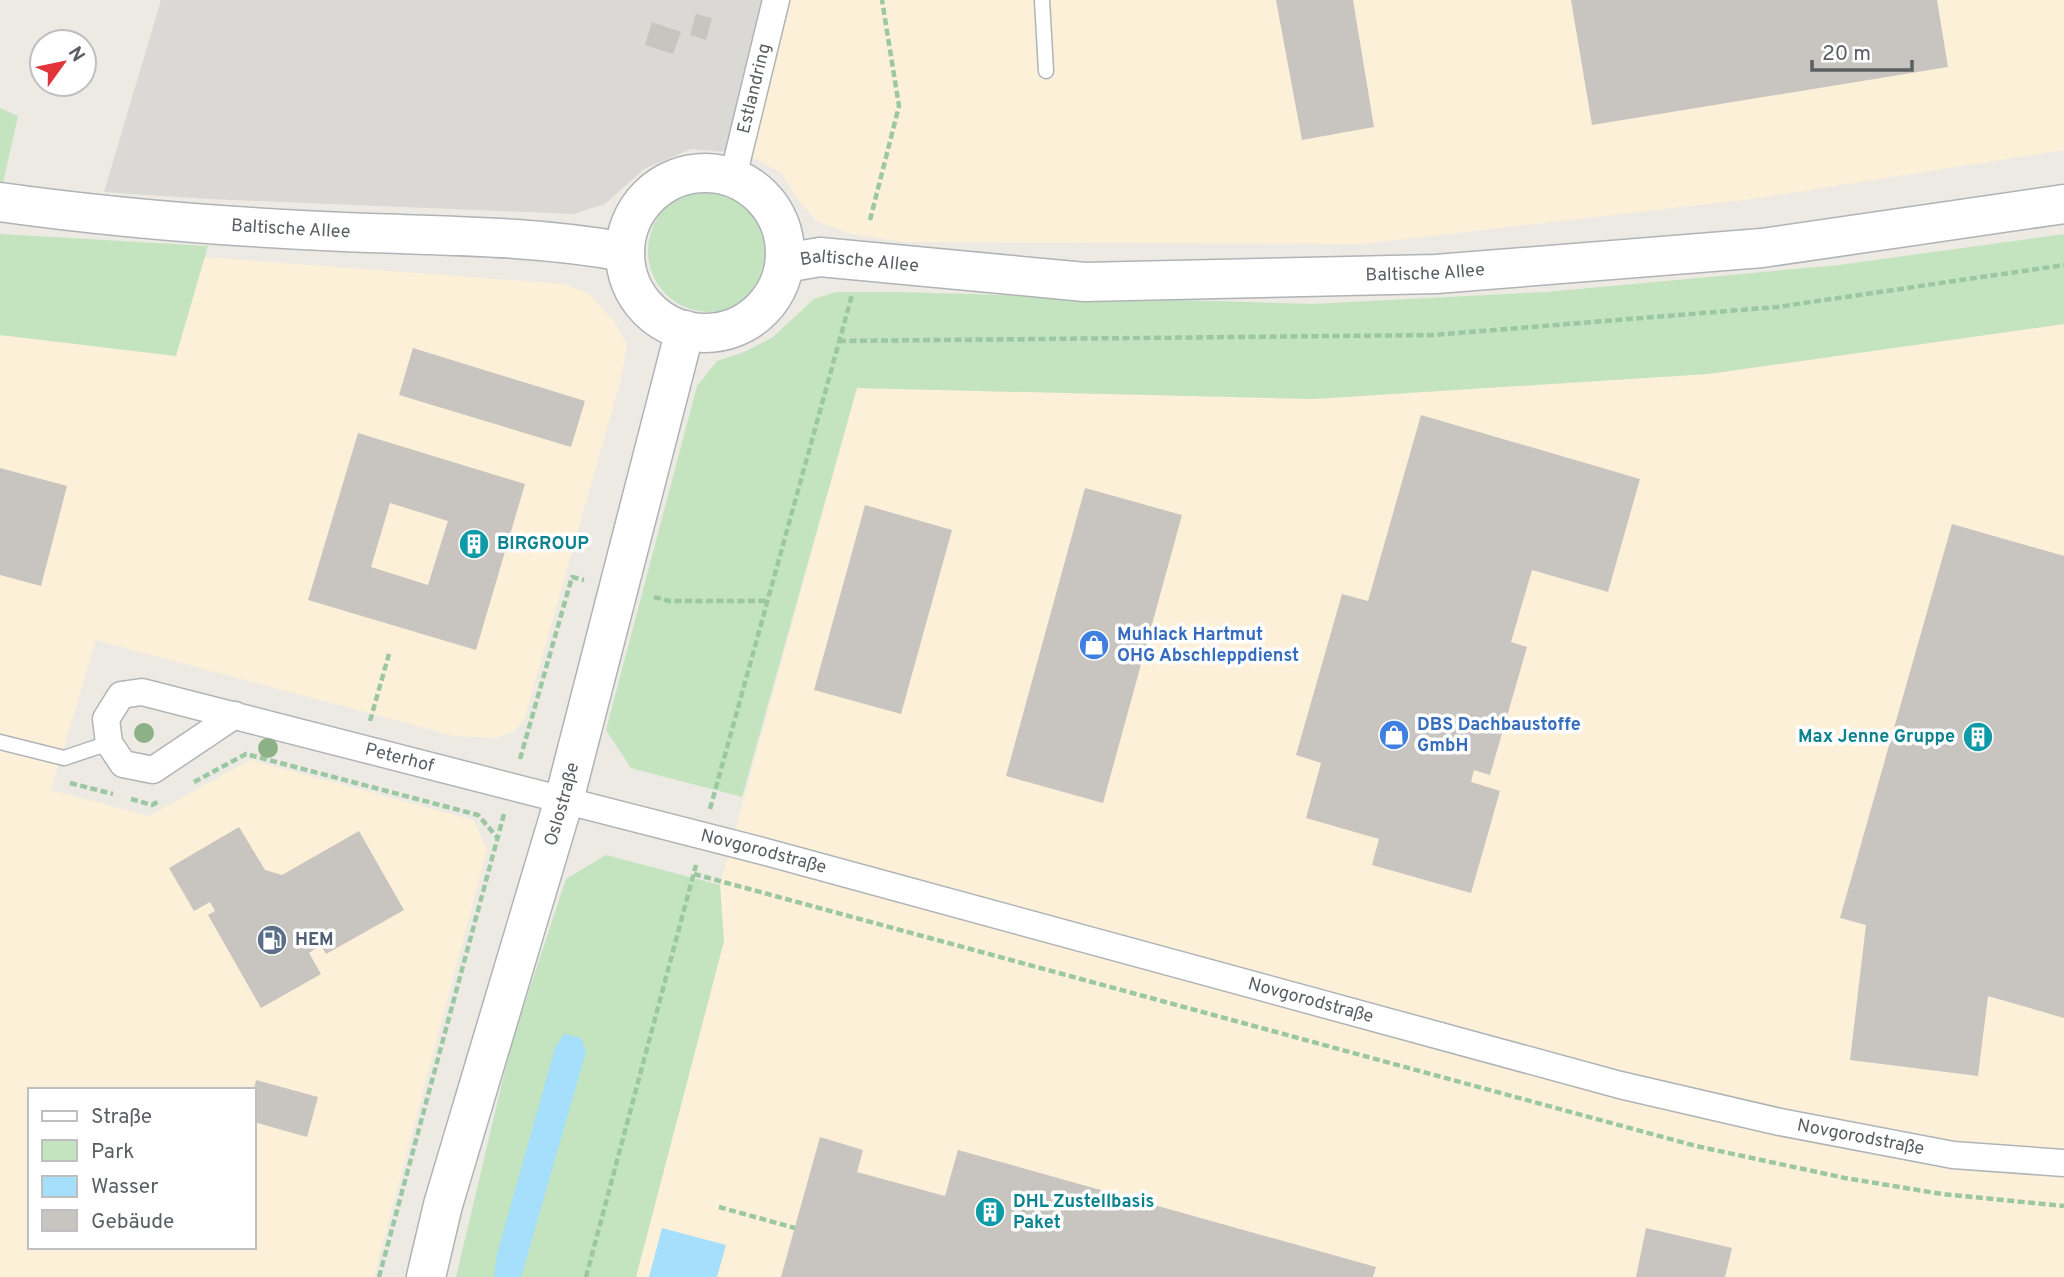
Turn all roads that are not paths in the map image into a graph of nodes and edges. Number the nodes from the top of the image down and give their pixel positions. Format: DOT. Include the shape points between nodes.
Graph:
graph roads {
  1 [pos="776,0"];
  2 [pos="1042,0"];
  3 [pos="1046,71"];
  4 [pos="733,177"];
  5 [pos="0,202"];
  6 [pos="2064,204"];
  7 [pos="625,252"];
  8 [pos="785,264"];
  9 [pos="685,330"];
  10 [pos="235,715"];
  11 [pos="0,742"];
  12 [pos="109,743"];
  13 [pos="565,800"];
  14 [pos="2064,1163"];
  15 [pos="426,1277"];
  1 -- 4 [label="street, Estlandring"];
  2 -- 3 [label="lane"];
  4 -- 7 [label="main road, Baltische Allee" via="691,174 653,191 632,218"];
  4 -- 8 [label="main road, Baltische Allee" via="761,195 776,215 784,239"];
  5 -- 7 [label="main road, Baltische Allee" via="213,225 512,239"];
  6 -- 8 [label="main road, Baltische Allee" via="1762,248 1436,274 1084,282 820,257"];
  7 -- 9 [label="main road, Baltische Allee" via="628,276 639,297 655,315"];
  8 -- 9 [label="main road, Baltische Allee" via="775,291 746,322 704,333"];
  9 -- 13 [label="main road, Oslostraße"];
  10 -- 12 [label="street" via="153,770 123,764"];
  10 -- 12 [label="street, Peterhof" via="142,692 121,695 106,719"];
  10 -- 13 [label="street, Peterhof"];
  11 -- 12 [label="lane" via="64,758"];
  13 -- 14 [label="street, Novgorodstraße" via="1620,1085 1953,1155"];
  13 -- 15 [label="main road, Oslostraße" via="443,1205"];
}
